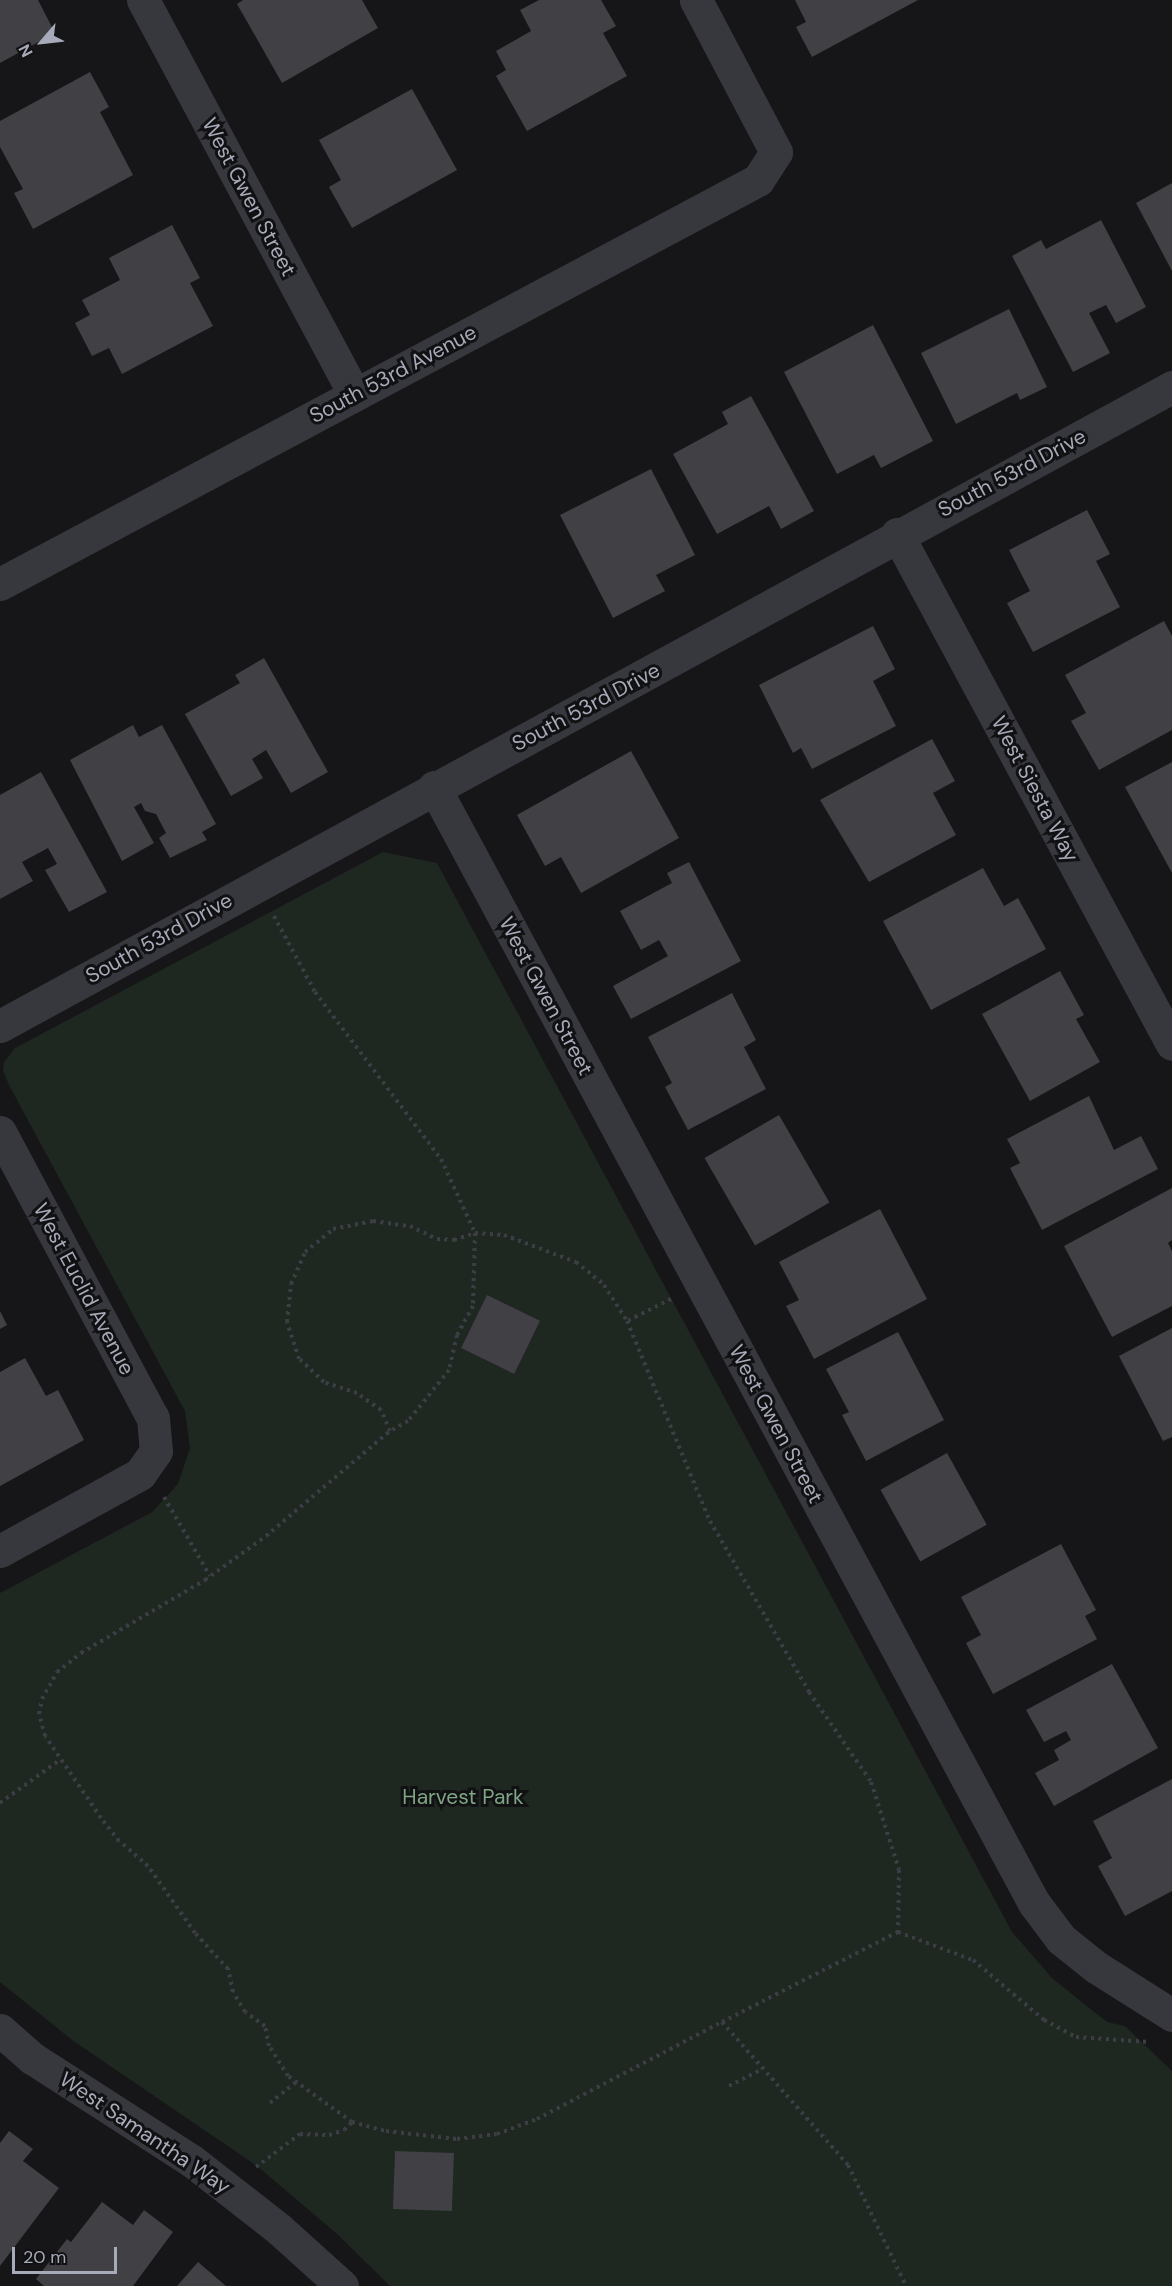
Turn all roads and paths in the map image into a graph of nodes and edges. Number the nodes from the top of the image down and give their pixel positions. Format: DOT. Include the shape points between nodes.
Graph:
graph roads {
  1 [pos="142,0"];
  2 [pos="696,0"];
  3 [pos="1172,387"];
  4 [pos="355,395"];
  5 [pos="897,534"];
  6 [pos="0,584"];
  7 [pos="434,787"];
  8 [pos="269,907"];
  9 [pos="0,1026"];
  10 [pos="1172,1044"];
  11 [pos="0,1132"];
  12 [pos="475,1233"];
  13 [pos="674,1298"];
  14 [pos="627,1321"];
  15 [pos="390,1431"];
  16 [pos="162,1494"];
  17 [pos="0,1551"];
  18 [pos="210,1576"];
  19 [pos="61,1759"];
  20 [pos="0,1803"];
  21 [pos="898,1932"];
  22 [pos="1168,2003"];
  23 [pos="722,2022"];
  24 [pos="0,2030"];
  25 [pos="1150,2042"];
  26 [pos="762,2068"];
  27 [pos="296,2082"];
  28 [pos="729,2086"];
  29 [pos="270,2103"];
  30 [pos="352,2122"];
  31 [pos="249,2174"];
  32 [pos="342,2286"];
  33 [pos="906,2286"];
  1 -- 4 [label="street, West Gwen Street"];
  2 -- 4 [label="street, South 53rd Avenue" via="776,152 758,180"];
  3 -- 5 [label="street, South 53rd Drive"];
  4 -- 6 [label="street, South 53rd Avenue"];
  5 -- 7 [label="street, South 53rd Drive" via="644,677"];
  5 -- 10 [label="street, West Siesta Way"];
  7 -- 9 [label="street, South 53rd Drive"];
  7 -- 22 [label="street, West Gwen Street" via="1034,1903 1070,1946 1096,1967"];
  8 -- 12 [label="path" via="315,992 441,1159"];
  11 -- 17 [label="street, West Euclid Avenue" via="153,1418 156,1451 140,1474"];
  12 -- 14 [label="path" via="515,1239 576,1262 604,1285"];
  12 -- 15 [label="path" via="473,1305 457,1335 449,1370 408,1420"];
  12 -- 15 [label="path" via="454,1240 437,1239 410,1226 373,1221 333,1229 305,1252 291,1284 287,1322 299,1359 324,1382 357,1393 381,1410"];
  13 -- 14 [label="path"];
  14 -- 21 [label="path" via="710,1521 809,1692 871,1782 899,1870"];
  15 -- 18 [label="path" via="266,1536"];
  16 -- 18 [label="path"];
  18 -- 19 [label="path" via="81,1653 57,1672 42,1699 39,1714 45,1736"];
  19 -- 20 [label="path"];
  19 -- 27 [label="path" via="119,1841 148,1866 195,1933 228,1969 245,2012 265,2026 269,2046"];
  21 -- 23 [label="path"];
  21 -- 25 [label="path" via="973,1960 1020,2002 1076,2037"];
  23 -- 26 [label="path"];
  23 -- 30 [label="path" via="537,2119 497,2134 457,2139 386,2131"];
  24 -- 32 [label="street, West Samantha Way" via="33,2058 192,2161 279,2229"];
  26 -- 28 [label="path"];
  26 -- 33 [label="path" via="849,2164"];
  27 -- 29 [label="path"];
  27 -- 30 [label="path"];
  30 -- 31 [label="path" via="344,2130 328,2135 300,2134"];
}
